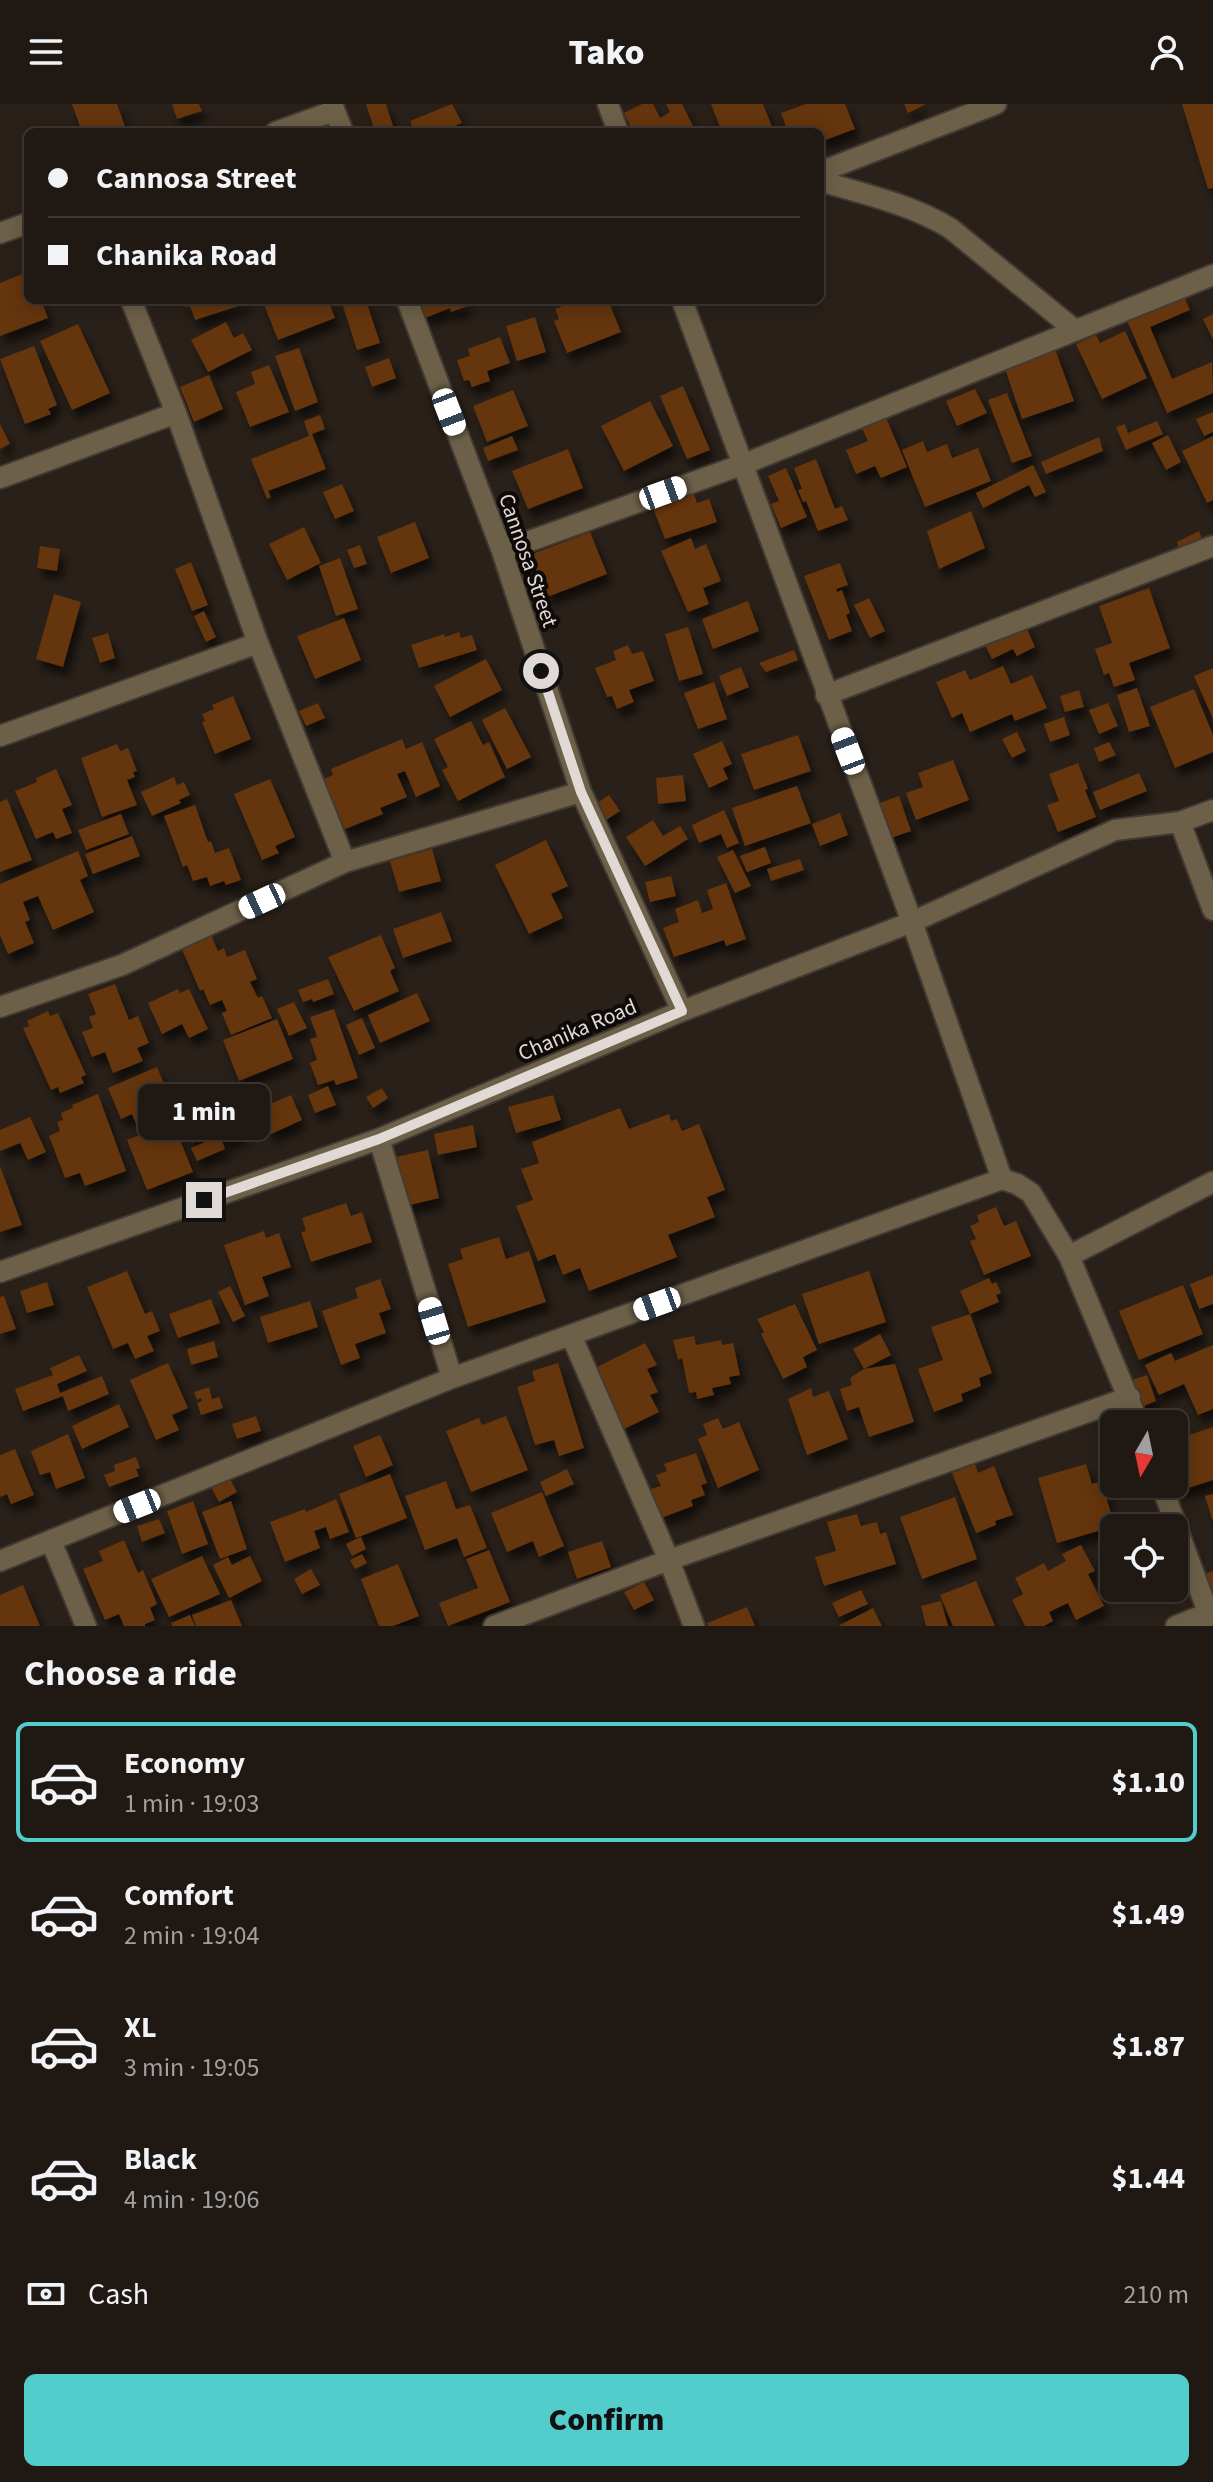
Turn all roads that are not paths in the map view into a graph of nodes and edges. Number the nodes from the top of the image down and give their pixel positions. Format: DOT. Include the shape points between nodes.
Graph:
graph roads {
  1 [pos="608,104"];
  2 [pos="996,104"];
  3 [pos="333,108"];
  4 [pos="286,128"];
  5 [pos="341,128"];
  6 [pos="617,128"];
  7 [pos="824,170"];
  8 [pos="824,182"];
  9 [pos="24,224"];
  10 [pos="0,233"];
  11 [pos="1213,275"];
  12 [pos="133,304"];
  13 [pos="409,304"];
  14 [pos="684,304"];
  15 [pos="1075,330"];
  16 [pos="176,413"];
  17 [pos="744,464"];
  18 [pos="0,478"];
  19 [pos="1213,546"];
  20 [pos="502,551"];
  21 [pos="258,643"];
  22 [pos="826,695"];
  23 [pos="0,736"];
  24 [pos="581,792"];
  25 [pos="1213,810"];
  26 [pos="1180,822"];
  27 [pos="345,862"];
  28 [pos="1213,910"];
  29 [pos="912,922"];
  30 [pos="0,1007"];
  31 [pos="682,1011"];
  32 [pos="379,1139"];
  33 [pos="1002,1179"];
  34 [pos="1213,1182"];
  35 [pos="1069,1256"];
  36 [pos="0,1272"];
  37 [pos="571,1335"];
  38 [pos="452,1378"];
  39 [pos="1130,1397"];
  40 [pos="1134,1410"];
  41 [pos="1166,1498"];
  42 [pos="51,1541"];
  43 [pos="669,1560"];
  44 [pos="0,1561"];
  45 [pos="1211,1619"];
  46 [pos="86,1626"];
  47 [pos="494,1626"];
  48 [pos="694,1626"];
  49 [pos="1176,1626"];
  1 -- 6 [label="street"];
  2 -- 7 [label="street"];
  3 -- 4 [label="street"];
  3 -- 5 [label="street"];
  8 -- 15 [label="street" via="908,207 950,228"];
  9 -- 10 [label="street"];
  11 -- 15 [label="street"];
  12 -- 16 [label="street"];
  13 -- 20 [label="street, Cannosa Street"];
  14 -- 17 [label="street"];
  15 -- 17 [label="street"];
  16 -- 18 [label="street"];
  16 -- 21 [label="street"];
  17 -- 20 [label="street"];
  17 -- 22 [label="street"];
  19 -- 22 [label="street"];
  20 -- 24 [label="street, Cannosa Street"];
  21 -- 23 [label="street"];
  21 -- 27 [label="street"];
  22 -- 29 [label="street"];
  24 -- 27 [label="street"];
  24 -- 31 [label="street, Cannosa Street"];
  25 -- 26 [label="street, Chanika Road"];
  26 -- 28 [label="street"];
  26 -- 29 [label="street, Chanika Road" via="1115,830"];
  27 -- 30 [label="street" via="122,965"];
  29 -- 31 [label="street, Chanika Road"];
  29 -- 33 [label="street"];
  31 -- 32 [label="street, Chanika Road"];
  32 -- 36 [label="street, Chanika Road"];
  32 -- 38 [label="street"];
  33 -- 35 [label="street" via="1031,1193"];
  33 -- 37 [label="street"];
  34 -- 35 [label="street"];
  35 -- 39 [label="street"];
  37 -- 38 [label="street"];
  37 -- 43 [label="street"];
  38 -- 42 [label="street"];
  39 -- 40 [label="street"];
  39 -- 43 [label="street"];
  41 -- 45 [label="street"];
  42 -- 44 [label="street"];
  42 -- 46 [label="street"];
  43 -- 47 [label="street"];
  43 -- 48 [label="street"];
  45 -- 49 [label="street"];
}
